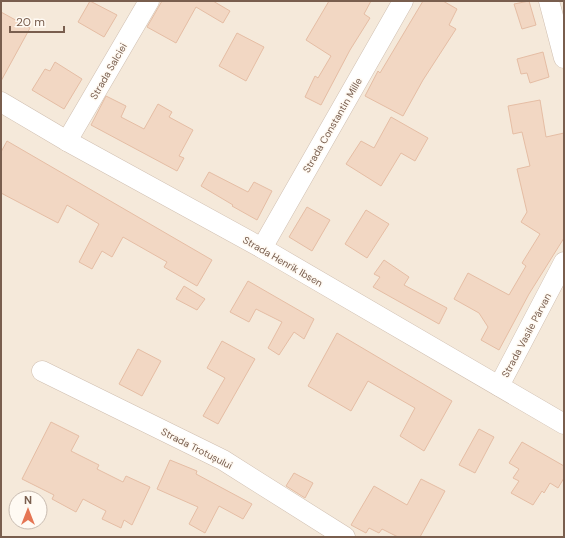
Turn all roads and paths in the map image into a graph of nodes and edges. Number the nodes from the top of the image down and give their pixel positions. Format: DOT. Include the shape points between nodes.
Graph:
graph roads {
  1 [pos="149,1"];
  2 [pos="403,1"];
  3 [pos="549,1"];
  4 [pos="564,58"];
  5 [pos="1,102"];
  6 [pos="67,141"];
  7 [pos="262,248"];
  8 [pos="564,262"];
  9 [pos="42,371"];
  10 [pos="499,386"];
  11 [pos="564,424"];
  12 [pos="345,537"];
  1 -- 6 [label="street, Strada Salciei"];
  2 -- 7 [label="street, Strada Constantin Mille"];
  3 -- 4 [label="street"];
  5 -- 6 [label="street, Strada Henrik Ibsen"];
  6 -- 7 [label="street, Strada Henrik Ibsen"];
  7 -- 10 [label="street, Strada Henrik Ibsen"];
  8 -- 10 [label="street, Strada Vasile Pârvan"];
  9 -- 12 [label="street, Strada Trotușului" via="223,460"];
  10 -- 11 [label="street, Strada Henrik Ibsen"];
}
